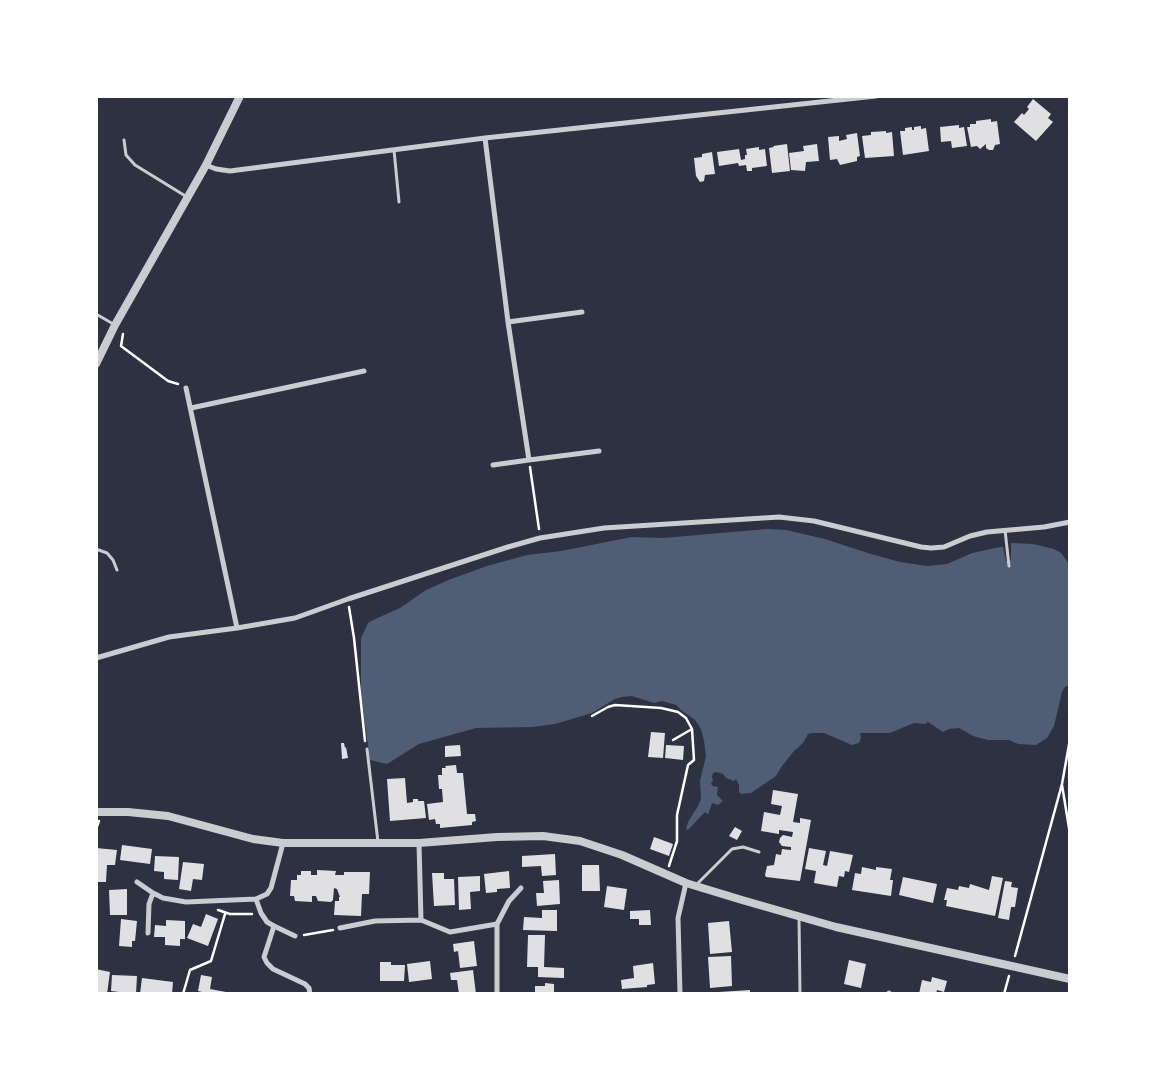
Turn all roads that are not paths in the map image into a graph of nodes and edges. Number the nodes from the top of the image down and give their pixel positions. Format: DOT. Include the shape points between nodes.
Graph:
graph roads {
  1 [pos="876,96"];
  2 [pos="239,97"];
  3 [pos="485,138"];
  4 [pos="124,140"];
  5 [pos="394,150"];
  6 [pos="206,165"];
  7 [pos="188,197"];
  8 [pos="399,202"];
  9 [pos="582,312"];
  10 [pos="96,314"];
  11 [pos="508,322"];
  12 [pos="115,325"];
  13 [pos="96,364"];
  14 [pos="364,371"];
  15 [pos="186,388"];
  16 [pos="191,408"];
  17 [pos="598,451"];
  18 [pos="529,460"];
  19 [pos="493,465"];
  20 [pos="1070,522"];
  21 [pos="1005,530"];
  22 [pos="96,549"];
  23 [pos="1009,566"];
  24 [pos="116,570"];
  25 [pos="237,628"];
  26 [pos="96,658"];
  27 [pos="367,749"];
  28 [pos="96,812"];
  29 [pos="283,843"];
  30 [pos="419,843"];
  31 [pos="378,844"];
  32 [pos="759,852"];
  33 [pos="136,882"];
  34 [pos="686,883"];
  35 [pos="695,886"];
  36 [pos="521,888"];
  37 [pos="153,894"];
  38 [pos="256,898"];
  39 [pos="798,916"];
  40 [pos="421,920"];
  41 [pos="497,924"];
  42 [pos="274,926"];
  43 [pos="340,928"];
  44 [pos="148,933"];
  45 [pos="295,936"];
  46 [pos="1070,979"];
  47 [pos="310,994"];
  48 [pos="497,994"];
  49 [pos="680,994"];
  50 [pos="800,994"];
  1 -- 3 [label="street"];
  2 -- 6 [label="street"];
  3 -- 5 [label="street"];
  3 -- 11 [label="street"];
  4 -- 7 [label="lane" via="126,155 135,165"];
  5 -- 6 [label="street" via="230,171"];
  5 -- 8 [label="lane"];
  6 -- 7 [label="street"];
  7 -- 12 [label="street"];
  9 -- 11 [label="street"];
  10 -- 12 [label="lane"];
  11 -- 18 [label="street"];
  12 -- 13 [label="street"];
  14 -- 16 [label="street"];
  15 -- 16 [label="street"];
  16 -- 25 [label="street"];
  17 -- 18 [label="street"];
  18 -- 19 [label="street"];
  20 -- 21 [label="street"];
  21 -- 23 [label="lane"];
  21 -- 25 [label="street" via="980,533 944,547 921,548 779,516 626,525 540,538 495,550 295,618"];
  22 -- 24 [label="lane" via="107,553"];
  25 -- 26 [label="street" via="169,637"];
  27 -- 31 [label="lane"];
  28 -- 29 [label="street" via="168,816 253,839"];
  29 -- 31 [label="street"];
  29 -- 38 [label="street" via="272,888"];
  30 -- 31 [label="street"];
  30 -- 34 [label="street" via="543,836 580,841"];
  30 -- 40 [label="street"];
  32 -- 35 [label="lane" via="743,847 732,849"];
  33 -- 37 [label="street"];
  34 -- 35 [label="street"];
  34 -- 49 [label="street" via="678,918"];
  35 -- 39 [label="street"];
  36 -- 41 [label="street" via="509,901"];
  37 -- 38 [label="street" via="186,902"];
  37 -- 44 [label="street" via="149,904"];
  38 -- 42 [label="street" via="261,913"];
  39 -- 46 [label="street"];
  39 -- 50 [label="lane"];
  40 -- 41 [label="street" via="450,932"];
  40 -- 43 [label="street" via="375,921"];
  41 -- 48 [label="street"];
  42 -- 45 [label="street"];
  42 -- 47 [label="street" via="264,954 266,963 305,984"];
}
